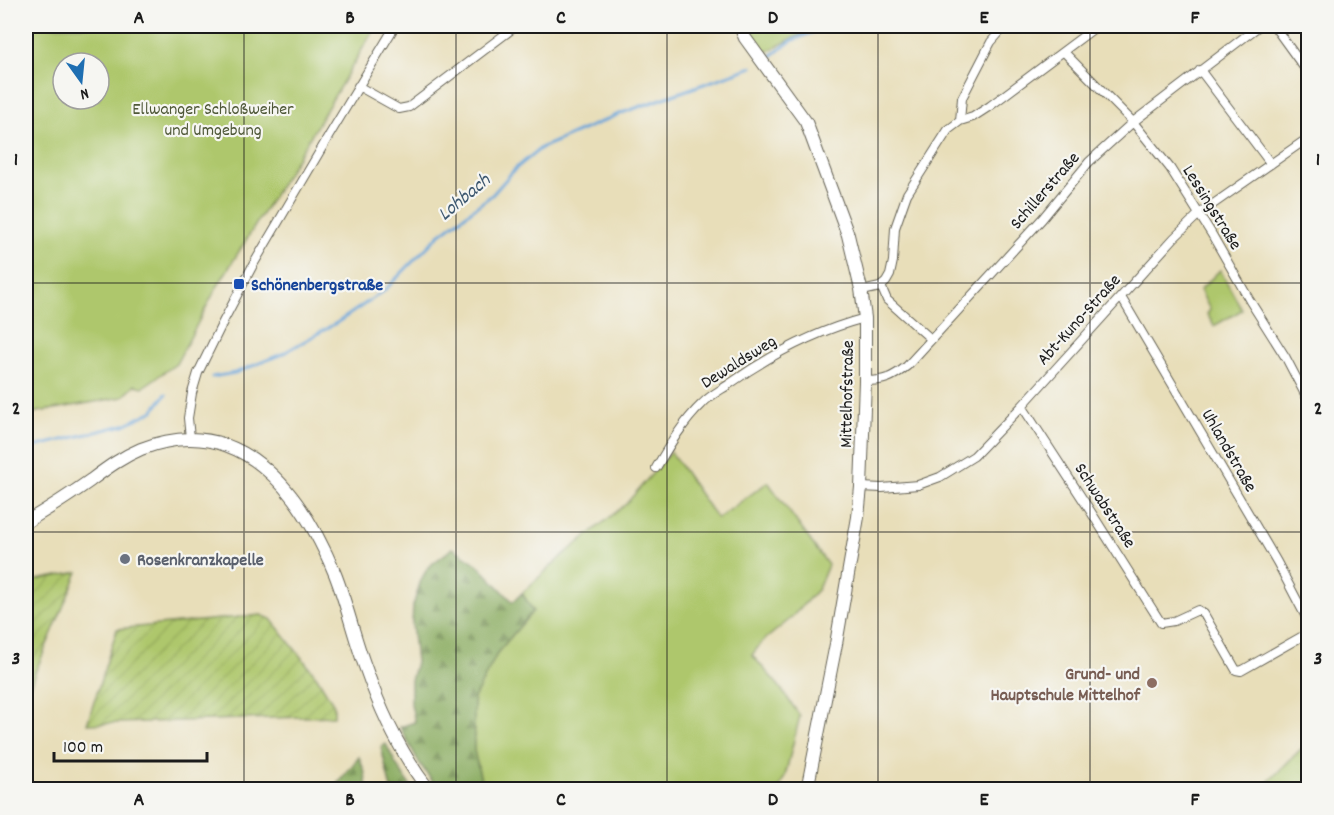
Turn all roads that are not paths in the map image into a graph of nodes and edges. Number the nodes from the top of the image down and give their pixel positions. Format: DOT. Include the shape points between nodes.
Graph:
graph roads {
  1 [pos="395,26"];
  2 [pos="516,26"];
  3 [pos="740,26"];
  4 [pos="1005,26"];
  5 [pos="1097,26"];
  6 [pos="1259,26"];
  7 [pos="1274,26"];
  8 [pos="1064,52"];
  9 [pos="1200,70"];
  10 [pos="1308,73"];
  11 [pos="358,86"];
  12 [pos="960,121"];
  13 [pos="1133,122"];
  14 [pos="1308,138"];
  15 [pos="1271,164"];
  16 [pos="1199,214"];
  17 [pos="880,286"];
  18 [pos="862,291"];
  19 [pos="1121,297"];
  20 [pos="866,318"];
  21 [pos="931,339"];
  22 [pos="865,381"];
  23 [pos="1308,400"];
  24 [pos="1022,406"];
  25 [pos="190,438"];
  26 [pos="656,468"];
  27 [pos="861,487"];
  28 [pos="26,522"];
  29 [pos="1308,621"];
  30 [pos="1308,633"];
  31 [pos="429,789"];
  32 [pos="807,789"];
  1 -- 11 [label="street"];
  2 -- 11 [label="street" via="409,107 399,109"];
  3 -- 18 [label="street, Mittelhofstraße" via="806,122 848,235"];
  4 -- 12 [label="street" via="991,42 962,98"];
  5 -- 8 [label="street"];
  6 -- 9 [label="street, Schillerstraße"];
  7 -- 10 [label="street"];
  8 -- 12 [label="street" via="990,106"];
  8 -- 13 [label="street, Lessingstraße"];
  9 -- 13 [label="street, Schillerstraße"];
  9 -- 15 [label="street"];
  11 -- 25 [label="street" via="253,265 198,373 188,418"];
  12 -- 17 [label="street" via="948,130 907,194 895,228 890,275"];
  13 -- 16 [label="street, Lessingstraße" via="1170,168"];
  13 -- 21 [label="street, Schillerstraße" via="1089,162"];
  14 -- 15 [label="street, Abt-Kuno-Straße"];
  15 -- 16 [label="street, Abt-Kuno-Straße"];
  16 -- 19 [label="street, Abt-Kuno-Straße"];
  16 -- 23 [label="street, Lessingstraße"];
  17 -- 18 [label="street"];
  17 -- 21 [label="street" via="887,300"];
  18 -- 20 [label="street, Mittelhofstraße"];
  19 -- 24 [label="street, Abt-Kuno-Straße"];
  19 -- 29 [label="street, Uhlandstraße"];
  20 -- 22 [label="street, Mittelhofstraße"];
  20 -- 26 [label="street, Dewaldsweg" via="802,341 702,403 672,440"];
  21 -- 22 [label="street, Schillerstraße" via="895,375"];
  22 -- 27 [label="street, Mittelhofstraße"];
  24 -- 27 [label="street, Abt-Kuno-Straße" via="974,456 940,477 899,488"];
  24 -- 30 [label="street, Schwabstraße" via="1161,623 1198,610 1241,672"];
  25 -- 28 [label="street" via="142,449 117,460"];
  25 -- 31 [label="street" via="231,446 257,461 297,504 336,576 384,714 401,750"];
  27 -- 32 [label="street, Mittelhofstraße" via="846,590"];
}
